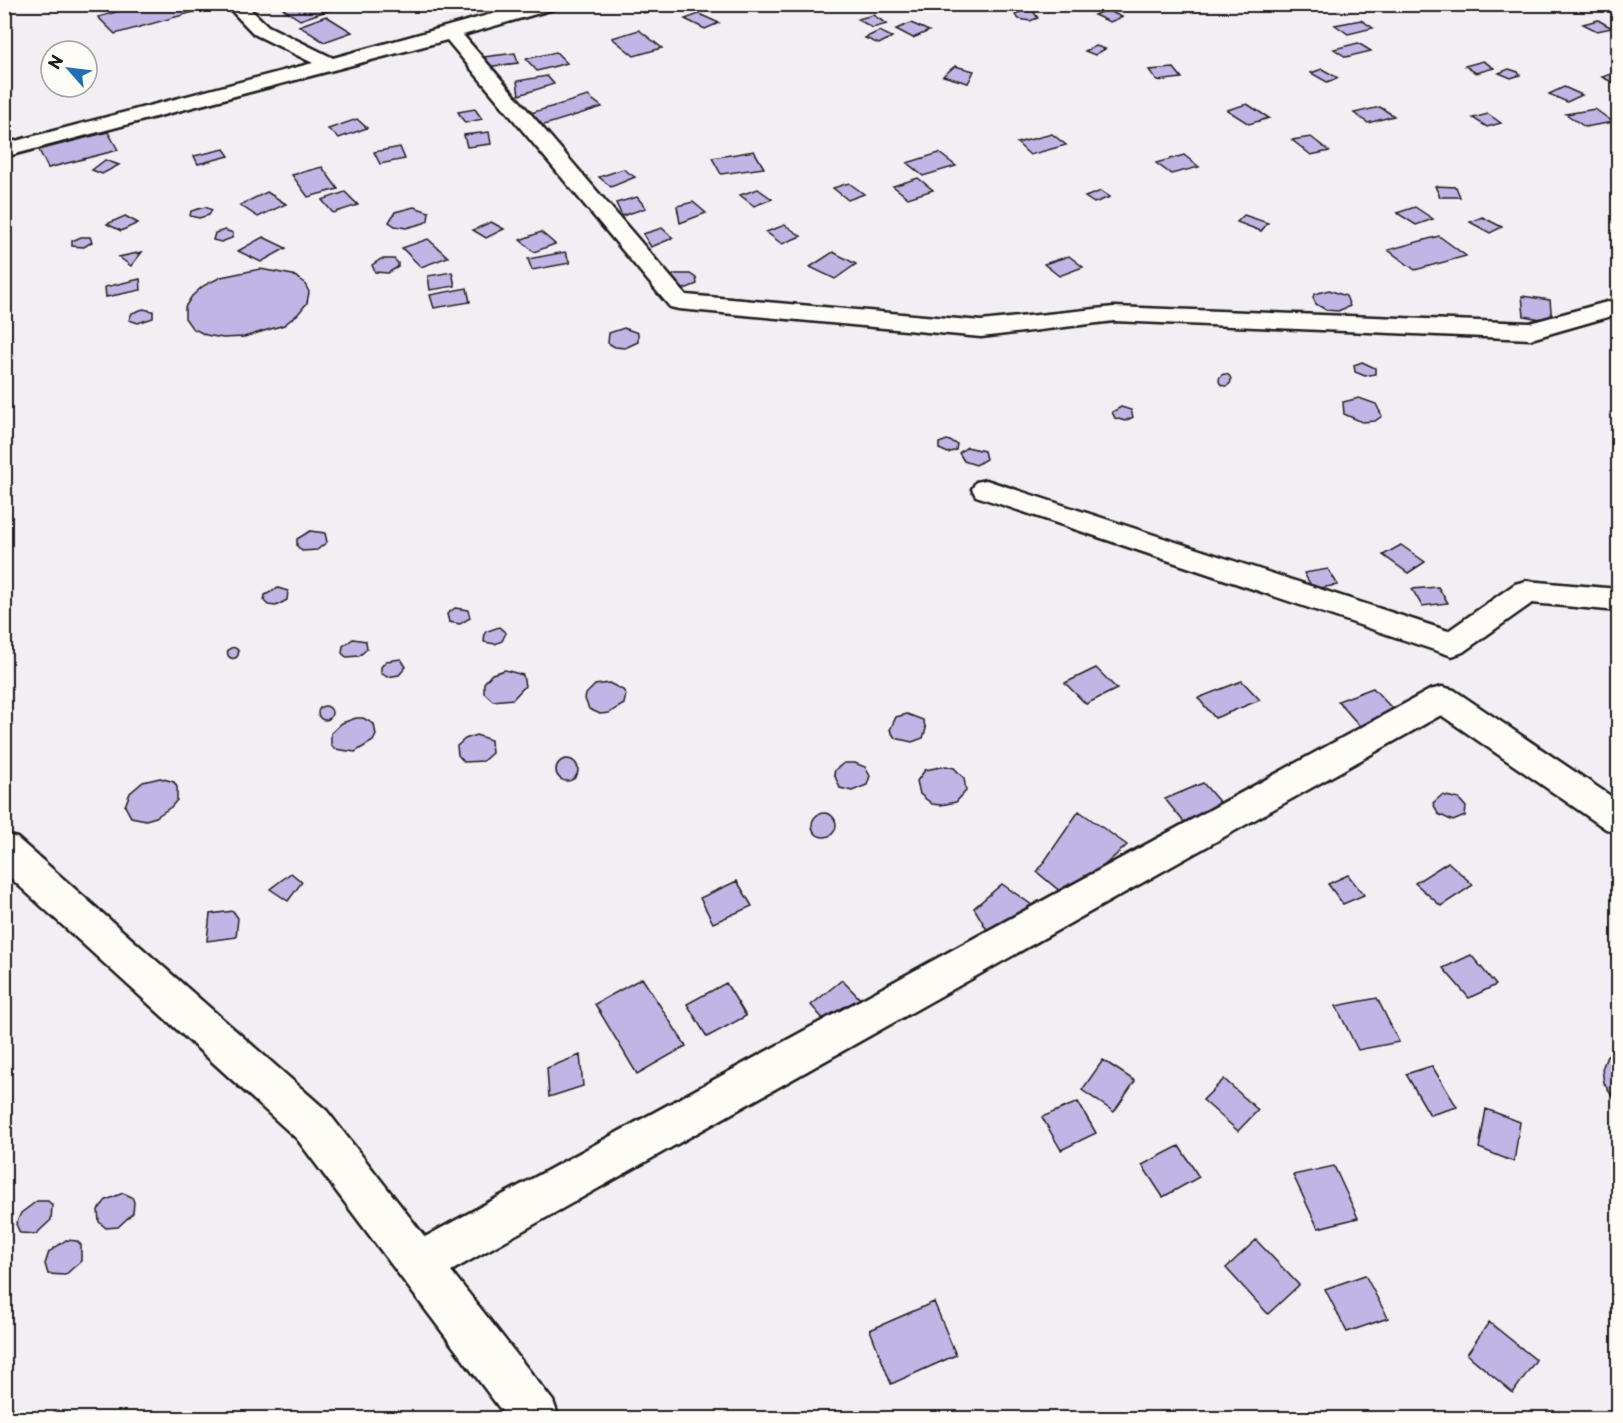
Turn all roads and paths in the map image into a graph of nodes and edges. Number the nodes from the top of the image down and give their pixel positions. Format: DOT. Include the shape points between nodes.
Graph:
graph roads {
  1 [pos="234,4"];
  2 [pos="550,4"];
  3 [pos="451,33"];
  4 [pos="332,65"];
  5 [pos="4,151"];
  6 [pos="1618,306"];
  7 [pos="986,489"];
  8 [pos="1618,600"];
  9 [pos="1618,819"];
  10 [pos="4,849"];
  11 [pos="419,1265"];
  12 [pos="536,1419"];
  1 -- 4 [label="street" via="261,30"];
  2 -- 3 [label="street"];
  3 -- 4 [label="street"];
  3 -- 6 [label="street" via="679,302 981,329 1114,314 1531,331"];
  4 -- 5 [label="street"];
  7 -- 8 [label="street" via="1452,644 1526,592"];
  9 -- 11 [label="street" via="1442,699"];
  10 -- 11 [label="street" via="312,1125"];
  11 -- 12 [label="street"];
}
